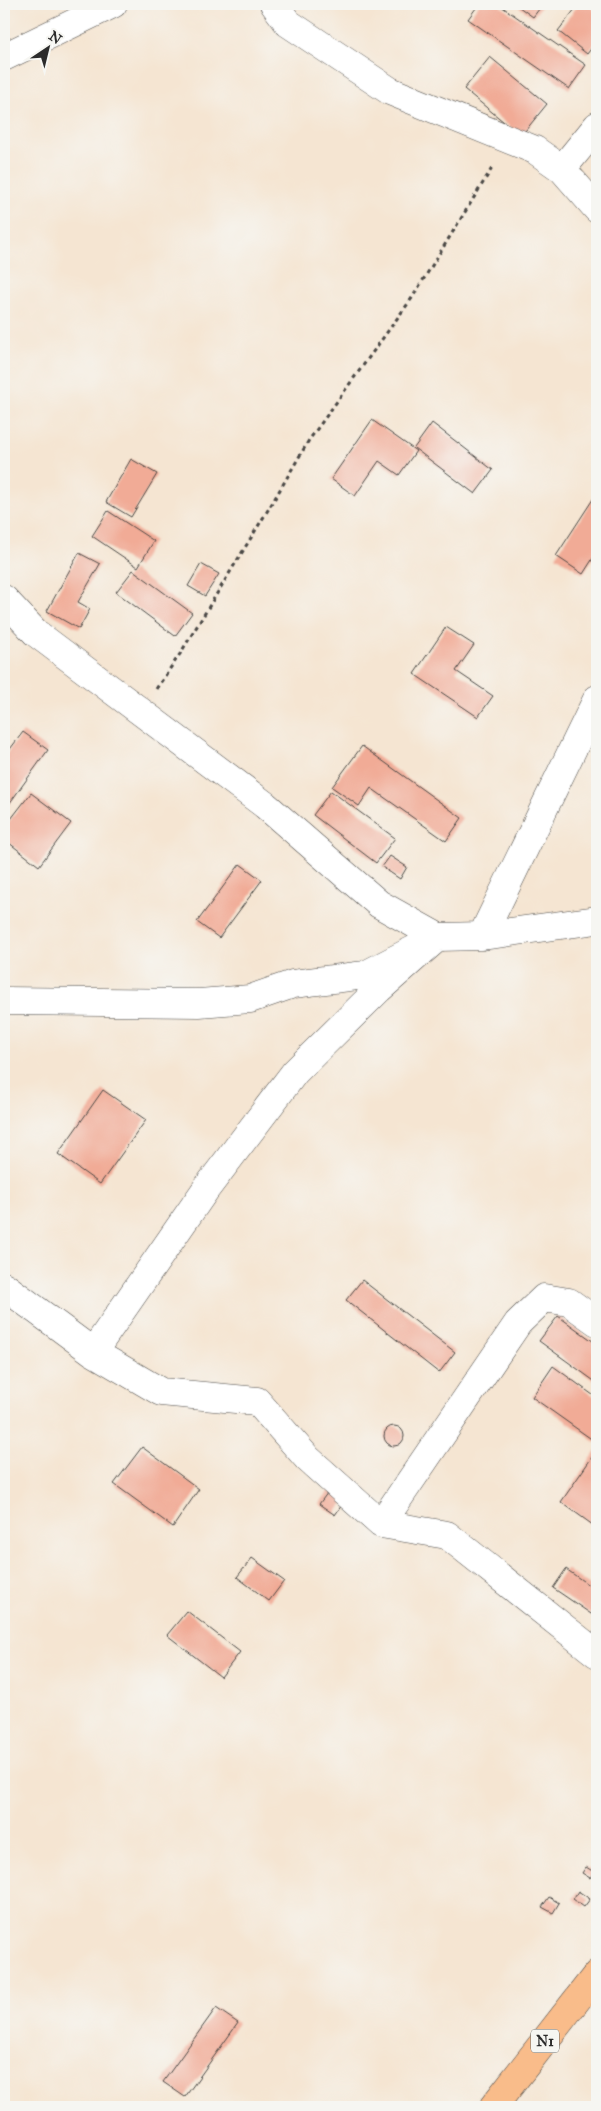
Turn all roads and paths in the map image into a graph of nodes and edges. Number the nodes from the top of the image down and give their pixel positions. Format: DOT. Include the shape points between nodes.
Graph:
graph roads {
  1 [pos="113,4"];
  2 [pos="274,4"];
  3 [pos="4,57"];
  4 [pos="597,126"];
  5 [pos="510,139"];
  6 [pos="562,169"];
  7 [pos="597,209"];
  8 [pos="4,599"];
  9 [pos="597,699"];
  10 [pos="140,711"];
  11 [pos="597,920"];
  12 [pos="482,936"];
  13 [pos="438,937"];
  14 [pos="4,1001"];
  15 [pos="4,1286"];
  16 [pos="597,1322"];
  17 [pos="93,1352"];
  18 [pos="381,1524"];
  19 [pos="597,1654"];
  20 [pos="597,1974"];
  21 [pos="493,2107"];
  1 -- 3 [label="street"];
  2 -- 5 [label="street" via="288,23 390,91"];
  4 -- 6 [label="street"];
  5 -- 6 [label="street" via="535,150"];
  5 -- 10 [label="path" via="412,298 309,440 180,654"];
  6 -- 7 [label="street"];
  8 -- 10 [label="street" via="36,633"];
  9 -- 12 [label="street"];
  10 -- 13 [label="street" via="265,805 378,904"];
  11 -- 12 [label="street"];
  12 -- 13 [label="street"];
  13 -- 14 [label="street" via="364,975 293,984 250,999 199,1003"];
  13 -- 17 [label="street" via="379,989 295,1072 206,1190"];
  15 -- 17 [label="street"];
  16 -- 18 [label="street" via="569,1302 544,1298 518,1323"];
  17 -- 18 [label="street" via="161,1392 258,1401 308,1459"];
  18 -- 19 [label="street" via="446,1535"];
  20 -- 21 [label="highway, N1"];
}
